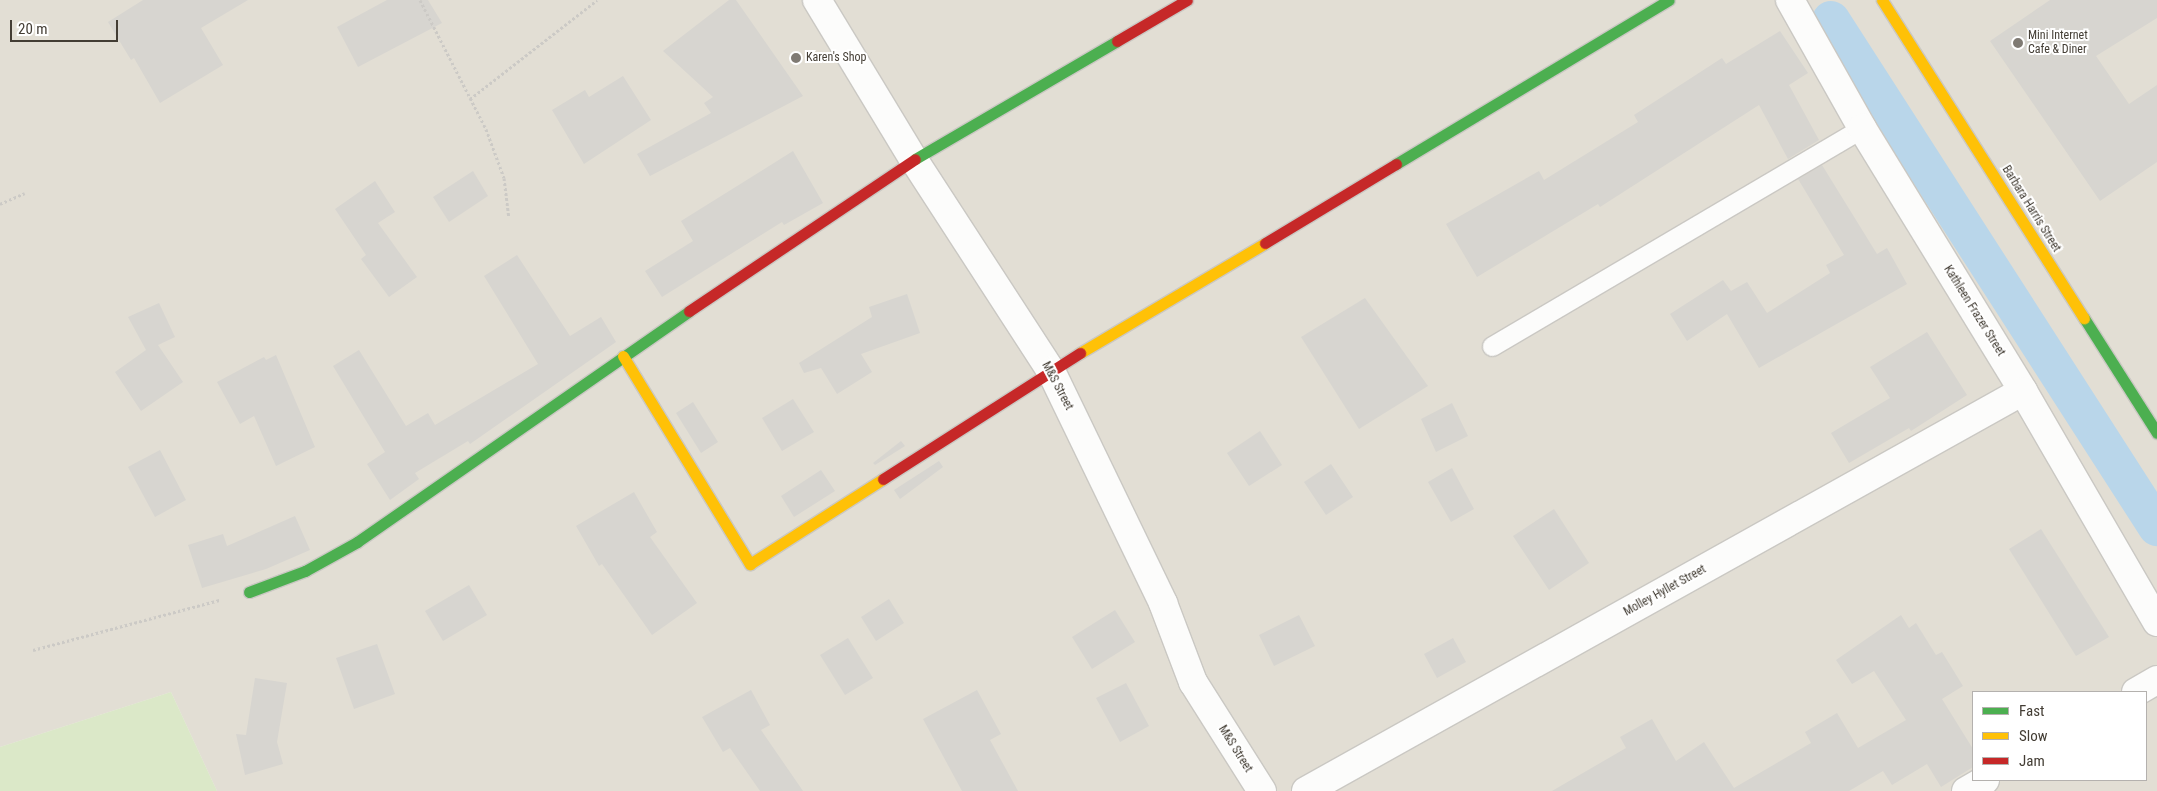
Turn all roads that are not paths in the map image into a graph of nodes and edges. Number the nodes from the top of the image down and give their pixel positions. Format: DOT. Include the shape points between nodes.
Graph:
graph roads {
  1 [pos="817,0"];
  2 [pos="1187,0"];
  3 [pos="1669,0"];
  4 [pos="1790,0"];
  5 [pos="1882,0"];
  6 [pos="1862,128"];
  7 [pos="914,160"];
  8 [pos="1492,346"];
  9 [pos="623,356"];
  10 [pos="1051,371"];
  11 [pos="2023,391"];
  12 [pos="2157,433"];
  13 [pos="249,592"];
  14 [pos="2157,622"];
  15 [pos="2157,680"];
  16 [pos="2138,691"];
  17 [pos="1983,781"];
  18 [pos="1262,791"];
  19 [pos="1306,791"];
  20 [pos="1966,791"];
  1 -- 7 [label="street, M&S Street"];
  2 -- 7 [label="street"];
  3 -- 10 [label="street"];
  4 -- 6 [label="street, Kathleen Frazer Street"];
  5 -- 12 [label="street, Barbara Harris Street"];
  6 -- 8 [label="lane"];
  6 -- 11 [label="street, Kathleen Frazer Street"];
  7 -- 9 [label="street"];
  7 -- 10 [label="street, M&S Street"];
  9 -- 10 [label="street" via="750,564"];
  9 -- 13 [label="street" via="357,542 305,571"];
  10 -- 18 [label="street, M&S Street" via="1159,595 1193,682"];
  11 -- 14 [label="street, Kathleen Frazer Street"];
  11 -- 19 [label="street, Molley Hyllet Street"];
  15 -- 16 [label="street"];
  17 -- 20 [label="street"];
}
